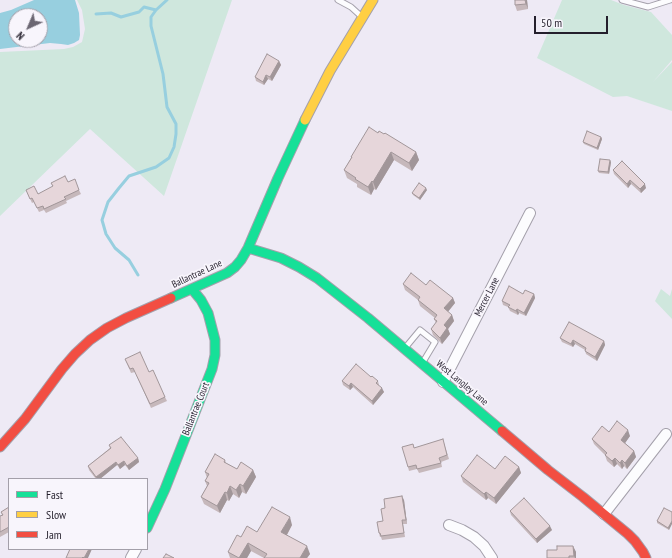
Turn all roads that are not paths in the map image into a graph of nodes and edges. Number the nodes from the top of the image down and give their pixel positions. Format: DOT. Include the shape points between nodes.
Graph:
graph roads {
  1 [pos="338,0"];
  2 [pos="373,0"];
  3 [pos="622,0"];
  4 [pos="670,0"];
  5 [pos="361,20"];
  6 [pos="530,213"];
  7 [pos="248,248"];
  8 [pos="192,289"];
  9 [pos="404,348"];
  10 [pos="422,364"];
  11 [pos="444,382"];
  12 [pos="666,434"];
  13 [pos="0,447"];
  14 [pos="604,514"];
  15 [pos="449,525"];
  16 [pos="148,526"];
  17 [pos="492,558"];
  18 [pos="646,558"];
  1 -- 5 [label="lane" via="351,7"];
  2 -- 5 [label="street, Ballantrae Lane"];
  3 -- 4 [label="lane" via="648,7"];
  5 -- 7 [label="street, Ballantrae Lane" via="330,71 305,120"];
  6 -- 11 [label="street, Mercer Lane"];
  7 -- 8 [label="street, Ballantrae Lane" via="236,267"];
  7 -- 9 [label="street, West Langley Lane" via="281,258 317,278"];
  8 -- 13 [label="street, Ballantrae Lane" via="126,318 90,340 62,369 25,419"];
  8 -- 16 [label="street, Ballantrae Court" via="208,313 215,340 215,355 212,369 165,489"];
  9 -- 10 [label="street, West Langley Lane"];
  9 -- 10 [label="lane" via="420,330 435,342"];
  10 -- 11 [label="street, West Langley Lane"];
  11 -- 14 [label="street, West Langley Lane"];
  12 -- 14 [label="street"];
  14 -- 18 [label="street, West Langley Lane" via="635,541"];
  15 -- 17 [label="street" via="474,537"];
}
